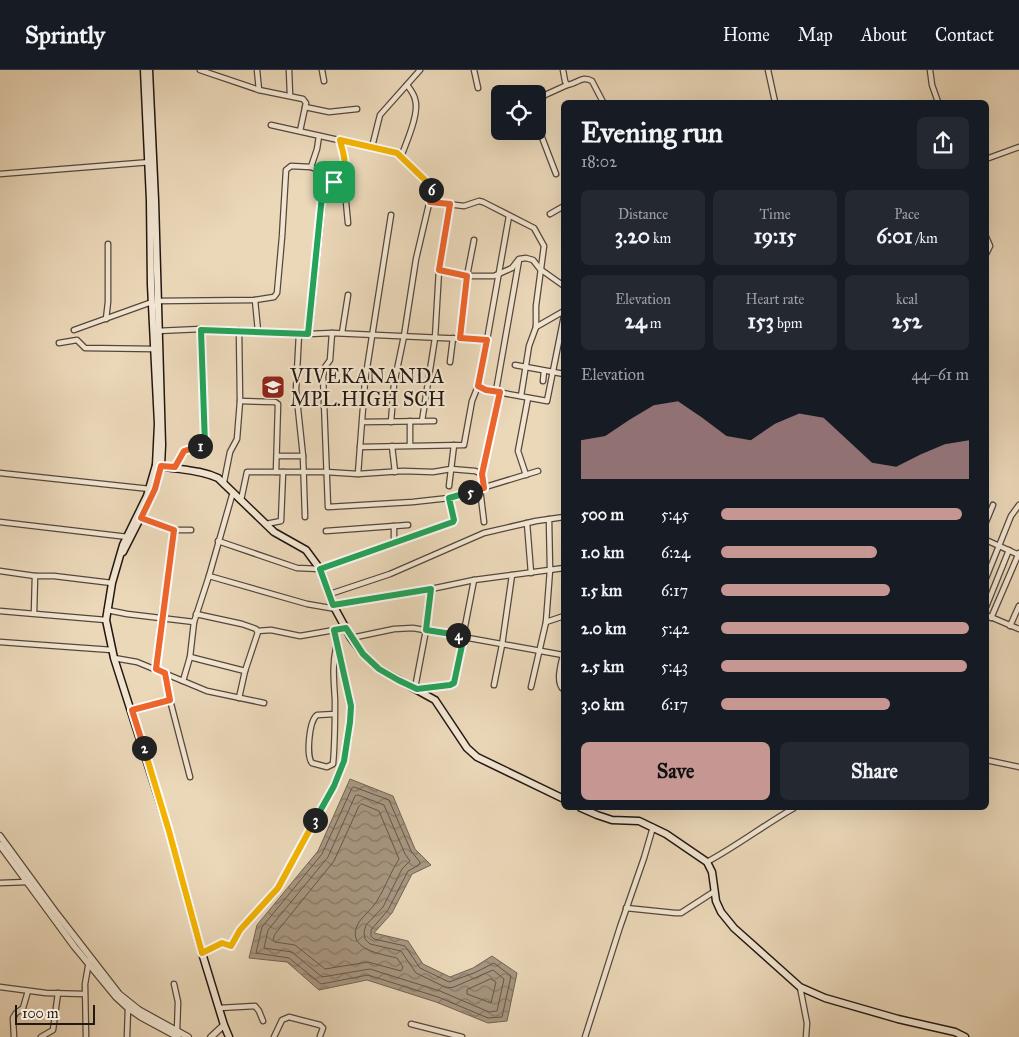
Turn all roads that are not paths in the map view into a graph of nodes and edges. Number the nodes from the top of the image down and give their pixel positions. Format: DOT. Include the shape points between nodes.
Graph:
graph roads {
  1 [pos="144,70"];
  2 [pos="149,70"];
  3 [pos="200,70"];
  4 [pos="257,70"];
  5 [pos="289,70"];
  6 [pos="322,70"];
  7 [pos="420,70"];
  8 [pos="474,70"];
  9 [pos="562,70"];
  10 [pos="768,70"];
  11 [pos="930,70"];
  12 [pos="324,81"];
  13 [pos="407,85"];
  14 [pos="568,85"];
  15 [pos="478,88"];
  16 [pos="259,90"];
  17 [pos="546,95"];
  18 [pos="290,96"];
  19 [pos="602,100"];
  20 [pos="775,100"];
  21 [pos="937,100"];
  22 [pos="305,107"];
  23 [pos="357,109"];
  24 [pos="271,125"];
  25 [pos="300,131"];
  26 [pos="319,136"];
  27 [pos="340,140"];
  28 [pos="543,140"];
  29 [pos="372,147"];
  30 [pos="1019,147"];
  31 [pos="401,157"];
  32 [pos="989,158"];
  33 [pos="151,162"];
  34 [pos="311,167"];
  35 [pos="0,174"];
  36 [pos="556,174"];
  37 [pos="324,176"];
  38 [pos="334,182"];
  39 [pos="430,202"];
  40 [pos="450,204"];
  41 [pos="561,208"];
  42 [pos="550,214"];
  43 [pos="391,215"];
  44 [pos="509,216"];
  45 [pos="348,224"];
  46 [pos="474,240"];
  47 [pos="108,244"];
  48 [pos="519,259"];
  49 [pos="540,269"];
  50 [pos="439,270"];
  51 [pos="499,275"];
  52 [pos="467,276"];
  53 [pos="561,284"];
  54 [pos="348,295"];
  55 [pos="255,300"];
  56 [pos="155,301"];
  57 [pos="561,313"];
  58 [pos="106,318"];
  59 [pos="536,327"];
  60 [pos="74,330"];
  61 [pos="201,330"];
  62 [pos="239,330"];
  63 [pos="156,331"];
  64 [pos="258,331"];
  65 [pos="561,331"];
  66 [pos="332,333"];
  67 [pos="342,333"];
  68 [pos="299,334"];
  69 [pos="308,334"];
  70 [pos="374,335"];
  71 [pos="404,336"];
  72 [pos="436,338"];
  73 [pos="453,338"];
  74 [pos="460,338"];
  75 [pos="487,340"];
  76 [pos="59,343"];
  77 [pos="154,349"];
  78 [pos="450,362"];
  79 [pos="514,366"];
  80 [pos="527,368"];
  81 [pos="544,370"];
  82 [pos="553,372"];
  83 [pos="561,373"];
  84 [pos="543,381"];
  85 [pos="478,386"];
  86 [pos="498,392"];
  87 [pos="521,396"];
  88 [pos="528,398"];
  89 [pos="240,401"];
  90 [pos="434,420"];
  91 [pos="422,421"];
  92 [pos="363,422"];
  93 [pos="390,422"];
  94 [pos="410,422"];
  95 [pos="410,445"];
  96 [pos="454,445"];
  97 [pos="392,446"];
  98 [pos="360,447"];
  99 [pos="277,456"];
  100 [pos="303,456"];
  101 [pos="158,465"];
  102 [pos="175,467"];
  103 [pos="451,469"];
  104 [pos="276,472"];
  105 [pos="283,472"];
  106 [pos="303,472"];
  107 [pos="326,472"];
  108 [pos="395,472"];
  109 [pos="538,472"];
  110 [pos="0,473"];
  111 [pos="358,474"];
  112 [pos="482,474"];
  113 [pos="526,476"];
  114 [pos="224,482"];
  115 [pos="449,486"];
  116 [pos="150,489"];
  117 [pos="482,489"];
  118 [pos="233,492"];
  119 [pos="449,498"];
  120 [pos="241,500"];
  121 [pos="993,505"];
  122 [pos="1019,505"];
  123 [pos="989,515"];
  124 [pos="305,517"];
  125 [pos="561,517"];
  126 [pos="141,518"];
  127 [pos="549,519"];
  128 [pos="0,522"];
  129 [pos="484,522"];
  130 [pos="527,523"];
  131 [pos="266,524"];
  132 [pos="408,525"];
  133 [pos="394,526"];
  134 [pos="174,530"];
  135 [pos="191,530"];
  136 [pos="326,531"];
  137 [pos="128,537"];
  138 [pos="218,541"];
  139 [pos="989,541"];
  140 [pos="394,542"];
  141 [pos="1000,546"];
  142 [pos="1009,550"];
  143 [pos="1019,554"];
  144 [pos="561,568"];
  145 [pos="320,569"];
  146 [pos="550,570"];
  147 [pos="0,571"];
  148 [pos="989,571"];
  149 [pos="531,573"];
  150 [pos="512,575"];
  151 [pos="35,576"];
  152 [pos="209,576"];
  153 [pos="474,580"];
  154 [pos="112,583"];
  155 [pos="431,589"];
  156 [pos="330,594"];
  157 [pos="989,600"];
  158 [pos="1019,606"];
  159 [pos="334,607"];
  160 [pos="107,610"];
  161 [pos="0,611"];
  162 [pos="34,613"];
  163 [pos="196,614"];
  164 [pos="561,617"];
  165 [pos="989,617"];
  166 [pos="161,618"];
  167 [pos="106,620"];
  168 [pos="194,622"];
  169 [pos="546,622"];
  170 [pos="1010,626"];
  171 [pos="346,628"];
  172 [pos="1019,629"];
  173 [pos="258,630"];
  174 [pos="334,630"];
  175 [pos="426,630"];
  176 [pos="464,636"];
  177 [pos="351,638"];
  178 [pos="0,642"];
  179 [pos="502,645"];
  180 [pos="336,646"];
  181 [pos="112,650"];
  182 [pos="540,651"];
  183 [pos="561,654"];
  184 [pos="190,656"];
  185 [pos="114,658"];
  186 [pos="561,667"];
  187 [pos="156,669"];
  188 [pos="245,671"];
  189 [pos="165,673"];
  190 [pos="183,681"];
  191 [pos="494,685"];
  192 [pos="531,687"];
  193 [pos="416,688"];
  194 [pos="561,688"];
  195 [pos="239,698"];
  196 [pos="170,700"];
  197 [pos="264,703"];
  198 [pos="132,710"];
  199 [pos="335,714"];
  200 [pos="989,761"];
  201 [pos="1019,767"];
  202 [pos="190,777"];
  203 [pos="561,798"];
  204 [pos="586,810"];
  205 [pos="790,810"];
  206 [pos="653,827"];
  207 [pos="0,836"];
  208 [pos="0,845"];
  209 [pos="707,862"];
  210 [pos="34,881"];
  211 [pos="26,882"];
  212 [pos="0,883"];
  213 [pos="714,891"];
  214 [pos="626,908"];
  215 [pos="202,953"];
  216 [pos="89,960"];
  217 [pos="174,984"];
  218 [pos="0,987"];
  219 [pos="800,987"];
  220 [pos="28,990"];
  221 [pos="58,993"];
  222 [pos="84,994"];
  223 [pos="128,1008"];
  224 [pos="219,1008"];
  225 [pos="263,1021"];
  226 [pos="412,1024"];
  227 [pos="224,1025"];
  228 [pos="177,1034"];
  229 [pos="320,1036"];
  230 [pos="14,1037"];
  231 [pos="41,1037"];
  232 [pos="86,1037"];
  233 [pos="126,1037"];
  234 [pos="188,1037"];
  235 [pos="211,1037"];
  236 [pos="229,1037"];
  237 [pos="274,1037"];
  238 [pos="462,1037"];
  239 [pos="585,1037"];
  240 [pos="806,1037"];
  241 [pos="965,1037"];
  1 -- 33 [label="main road"];
  2 -- 33 [label="main road"];
  3 -- 16 [label="street"];
  4 -- 16 [label="street"];
  5 -- 18 [label="street"];
  6 -- 12 [label="street"];
  7 -- 13 [label="street"];
  8 -- 15 [label="street"];
  9 -- 14 [label="street"];
  10 -- 20 [label="street"];
  11 -- 21 [label="street"];
  13 -- 29 [label="street" via="380,114"];
  13 -- 31 [label="street" via="416,107"];
  14 -- 17 [label="street"];
  14 -- 19 [label="street" via="590,79"];
  16 -- 18 [label="street"];
  18 -- 22 [label="street" via="305,100"];
  22 -- 23 [label="street" via="329,112"];
  22 -- 25 [label="street"];
  24 -- 25 [label="street"];
  25 -- 26 [label="street"];
  26 -- 27 [label="street"];
  26 -- 34 [label="street"];
  27 -- 29 [label="street"];
  27 -- 38 [label="street" via="346,166 345,172"];
  28 -- 36 [label="street"];
  29 -- 31 [label="street"];
  30 -- 32 [label="street"];
  31 -- 39 [label="street" via="429,185 432,192"];
  33 -- 35 [label="street"];
  33 -- 56 [label="main road"];
  34 -- 37 [label="street" via="323,172"];
  34 -- 55 [label="street" via="291,166 286,170 277,293 273,298"];
  37 -- 38 [label="street"];
  37 -- 69 [label="street"];
  38 -- 45 [label="street" via="345,192"];
  39 -- 40 [label="street"];
  39 -- 71 [label="street" via="416,259"];
  40 -- 44 [label="street" via="464,206 483,202"];
  40 -- 50 [label="street"];
  41 -- 42 [label="street"];
  43 -- 70 [label="street"];
  44 -- 49 [label="street" via="537,232 544,246"];
  44 -- 51 [label="street"];
  46 -- 52 [label="street"];
  47 -- 58 [label="street"];
  48 -- 49 [label="street" via="533,260"];
  48 -- 51 [label="street" via="512,268"];
  48 -- 86 [label="street"];
  49 -- 53 [label="street"];
  49 -- 59 [label="street"];
  50 -- 52 [label="street"];
  50 -- 72 [label="street"];
  51 -- 52 [label="street"];
  51 -- 75 [label="street"];
  52 -- 74 [label="street"];
  54 -- 67 [label="street"];
  55 -- 56 [label="street"];
  55 -- 64 [label="street"];
  56 -- 58 [label="street"];
  56 -- 63 [label="main road"];
  57 -- 59 [label="street"];
  58 -- 60 [label="street"];
  59 -- 80 [label="street" via="529,346"];
  61 -- 62 [label="street"];
  61 -- 63 [label="street"];
  61 -- 102 [label="street" via="205,445 184,451"];
  62 -- 64 [label="street"];
  62 -- 89 [label="street"];
  63 -- 77 [label="main road"];
  63 -- 101 [label="main road" via="162,424"];
  64 -- 68 [label="street"];
  65 -- 82 [label="street"];
  66 -- 67 [label="street"];
  66 -- 69 [label="street"];
  66 -- 107 [label="street" via="330,360 322,376"];
  67 -- 70 [label="street"];
  68 -- 69 [label="street"];
  68 -- 100 [label="street" via="296,390"];
  70 -- 71 [label="street"];
  70 -- 92 [label="street" via="365,381"];
  71 -- 72 [label="street"];
  71 -- 93 [label="street"];
  72 -- 73 [label="street"];
  72 -- 91 [label="street"];
  73 -- 74 [label="street"];
  73 -- 78 [label="street"];
  74 -- 75 [label="street"];
  75 -- 85 [label="street"];
  76 -- 77 [label="street" via="77,340 85,348"];
  77 -- 101 [label="main road"];
  79 -- 80 [label="street"];
  80 -- 81 [label="street"];
  80 -- 87 [label="street"];
  81 -- 82 [label="street"];
  81 -- 84 [label="street"];
  82 -- 83 [label="street"];
  82 -- 88 [label="street" via="548,399 544,402"];
  85 -- 86 [label="street"];
  85 -- 96 [label="street" via="472,401 465,444"];
  86 -- 87 [label="street"];
  86 -- 112 [label="street"];
  87 -- 88 [label="street"];
  88 -- 113 [label="street" via="518,451"];
  89 -- 99 [label="street" via="278,404"];
  89 -- 114 [label="street" via="237,439 230,452"];
  90 -- 91 [label="street"];
  91 -- 94 [label="street"];
  92 -- 93 [label="street"];
  92 -- 98 [label="street"];
  93 -- 94 [label="street"];
  94 -- 95 [label="street"];
  95 -- 96 [label="street"];
  95 -- 97 [label="street"];
  96 -- 103 [label="street"];
  97 -- 98 [label="street"];
  97 -- 108 [label="street"];
  98 -- 111 [label="street"];
  99 -- 100 [label="street"];
  99 -- 104 [label="street"];
  100 -- 106 [label="street"];
  101 -- 102 [label="main road"];
  101 -- 116 [label="main road"];
  101 -- 126 [label="main road" via="155,489"];
  102 -- 114 [label="main road" via="211,475"];
  103 -- 108 [label="street"];
  103 -- 112 [label="street"];
  103 -- 115 [label="street"];
  104 -- 105 [label="street"];
  104 -- 120 [label="street" via="247,472"];
  105 -- 106 [label="street"];
  105 -- 131 [label="street" via="281,521"];
  106 -- 107 [label="street"];
  106 -- 124 [label="street"];
  107 -- 111 [label="street"];
  107 -- 119 [label="street" via="327,505 330,508"];
  108 -- 111 [label="street"];
  109 -- 113 [label="street"];
  110 -- 116 [label="street"];
  112 -- 117 [label="street"];
  113 -- 117 [label="street"];
  114 -- 118 [label="main road"];
  116 -- 137 [label="main road"];
  117 -- 119 [label="street"];
  117 -- 129 [label="street"];
  118 -- 120 [label="main road"];
  118 -- 138 [label="street"];
  119 -- 140 [label="street" via="453,522"];
  120 -- 131 [label="main road"];
  121 -- 123 [label="street"];
  122 -- 141 [label="street" via="1011,516"];
  125 -- 127 [label="street"];
  126 -- 134 [label="street"];
  126 -- 137 [label="main road"];
  127 -- 130 [label="street"];
  127 -- 146 [label="street"];
  128 -- 137 [label="street"];
  130 -- 149 [label="street"];
  130 -- 156 [label="street" via="484,533 390,574"];
  131 -- 145 [label="main road" via="278,535 306,550"];
  132 -- 133 [label="street"];
  133 -- 136 [label="street"];
  133 -- 140 [label="street"];
  134 -- 135 [label="street"];
  134 -- 166 [label="street"];
  137 -- 154 [label="main road"];
  138 -- 145 [label="street" via="296,568"];
  138 -- 152 [label="street"];
  139 -- 141 [label="street"];
  140 -- 145 [label="street"];
  141 -- 142 [label="street"];
  141 -- 148 [label="street"];
  142 -- 143 [label="street"];
  142 -- 157 [label="street"];
  143 -- 165 [label="street"];
  144 -- 146 [label="street"];
  145 -- 156 [label="main road"];
  146 -- 149 [label="street"];
  146 -- 169 [label="street"];
  147 -- 151 [label="street"];
  149 -- 150 [label="street"];
  150 -- 153 [label="street"];
  150 -- 179 [label="street"];
  151 -- 154 [label="street"];
  151 -- 162 [label="street"];
  152 -- 159 [label="street" via="307,604"];
  152 -- 163 [label="street"];
  153 -- 155 [label="street"];
  153 -- 176 [label="street"];
  154 -- 160 [label="main road"];
  155 -- 159 [label="street"];
  155 -- 175 [label="street"];
  156 -- 159 [label="main road"];
  158 -- 170 [label="street"];
  159 -- 171 [label="main road"];
  160 -- 166 [label="street"];
  160 -- 167 [label="main road"];
  161 -- 162 [label="street"];
  162 -- 167 [label="street"];
  163 -- 168 [label="street"];
  163 -- 173 [label="street"];
  164 -- 169 [label="street"];
  165 -- 170 [label="street"];
  166 -- 168 [label="street"];
  166 -- 187 [label="street"];
  167 -- 181 [label="main road"];
  168 -- 184 [label="street"];
  169 -- 182 [label="street"];
  170 -- 172 [label="street"];
  171 -- 174 [label="street"];
  171 -- 177 [label="main road"];
  173 -- 174 [label="street" via="300,636"];
  173 -- 188 [label="street"];
  174 -- 180 [label="street"];
  175 -- 176 [label="street"];
  175 -- 177 [label="street" via="394,629"];
  175 -- 193 [label="street"];
  176 -- 179 [label="street"];
  176 -- 193 [label="street" via="454,683"];
  177 -- 193 [label="main road" via="379,669"];
  178 -- 181 [label="street"];
  179 -- 182 [label="street"];
  179 -- 191 [label="street"];
  180 -- 199 [label="street"];
  180 -- 215 [label="street" via="351,712 344,761 334,786 278,888 240,930 231,946 222,943"];
  181 -- 185 [label="main road"];
  182 -- 183 [label="street"];
  182 -- 192 [label="street"];
  184 -- 188 [label="street"];
  184 -- 190 [label="street"];
  185 -- 187 [label="street"];
  185 -- 198 [label="main road"];
  186 -- 194 [label="street"];
  187 -- 189 [label="street"];
  188 -- 195 [label="street"];
  189 -- 190 [label="street"];
  189 -- 196 [label="street"];
  190 -- 195 [label="street" via="207,691"];
  193 -- 203 [label="main road" via="435,700 467,748 477,757"];
  195 -- 197 [label="street"];
  196 -- 198 [label="street"];
  196 -- 202 [label="street"];
  198 -- 215 [label="main road"];
  199 -- 199 [label="street" via="317,715 312,721 308,755 312,763 332,765"];
  200 -- 201 [label="street"];
  204 -- 206 [label="main road" via="604,818 634,820"];
  205 -- 209 [label="street"];
  206 -- 209 [label="main road"];
  206 -- 214 [label="street"];
  207 -- 210 [label="street"];
  208 -- 211 [label="street"];
  209 -- 213 [label="main road" via="712,872"];
  210 -- 211 [label="street"];
  210 -- 216 [label="street"];
  211 -- 212 [label="street"];
  211 -- 216 [label="street"];
  213 -- 214 [label="street" via="681,913"];
  213 -- 219 [label="main road" via="718,907 734,928"];
  214 -- 239 [label="street"];
  215 -- 224 [label="main road"];
  216 -- 222 [label="street"];
  216 -- 223 [label="street"];
  216 -- 228 [label="street" via="126,1000"];
  217 -- 228 [label="street" via="178,1002"];
  218 -- 220 [label="street"];
  219 -- 240 [label="street" via="807,1022"];
  219 -- 241 [label="main road" via="825,998"];
  220 -- 221 [label="street"];
  220 -- 230 [label="street" via="23,1008 13,1018"];
  221 -- 222 [label="street"];
  221 -- 231 [label="street" via="52,1030"];
  222 -- 232 [label="street"];
  223 -- 228 [label="street"];
  223 -- 233 [label="street"];
  224 -- 225 [label="street" via="255,1006"];
  224 -- 227 [label="main road"];
  226 -- 238 [label="street"];
  227 -- 235 [label="street"];
  227 -- 236 [label="main road"];
  228 -- 234 [label="street"];
  229 -- 237 [label="street" via="323,1028 320,1024 289,1017 282,1020"];
}
